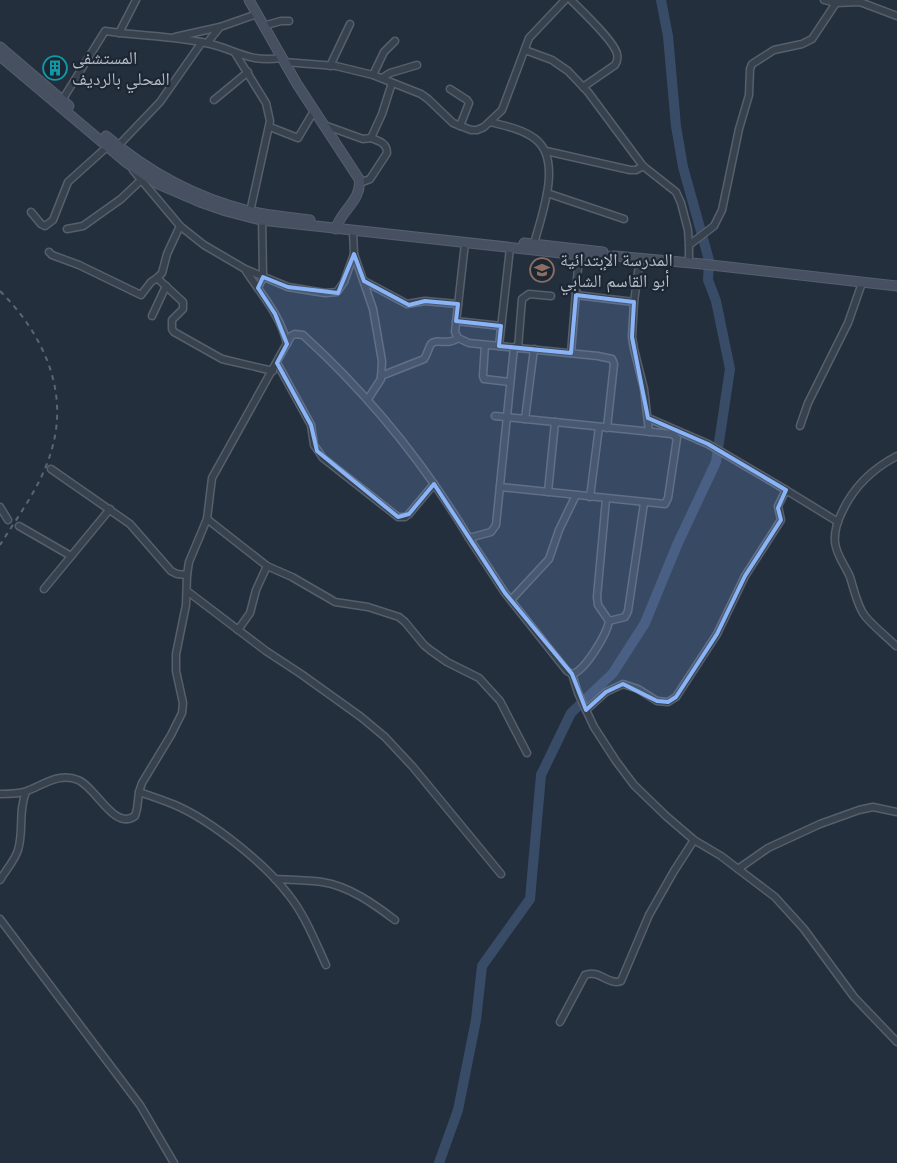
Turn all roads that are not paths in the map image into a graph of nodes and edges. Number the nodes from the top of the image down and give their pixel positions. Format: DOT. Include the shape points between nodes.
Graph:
graph roads {
  1 [pos="136,0"];
  2 [pos="249,0"];
  3 [pos="565,0"];
  4 [pos="571,0"];
  5 [pos="824,0"];
  6 [pos="836,3"];
  7 [pos="257,14"];
  8 [pos="897,16"];
  9 [pos="289,21"];
  10 [pos="350,24"];
  11 [pos="263,26"];
  12 [pos="220,27"];
  13 [pos="119,33"];
  14 [pos="171,38"];
  15 [pos="394,41"];
  16 [pos="204,43"];
  17 [pos="0,48"];
  18 [pos="525,50"];
  19 [pos="235,53"];
  20 [pos="0,56"];
  21 [pos="282,60"];
  22 [pos="330,66"];
  23 [pos="417,66"];
  24 [pos="248,72"];
  25 [pos="373,75"];
  26 [pos="382,78"];
  27 [pos="392,83"];
  28 [pos="583,87"];
  29 [pos="450,89"];
  30 [pos="214,100"];
  31 [pos="60,102"];
  32 [pos="314,111"];
  33 [pos="490,122"];
  34 [pos="324,125"];
  35 [pos="460,126"];
  36 [pos="270,128"];
  37 [pos="371,138"];
  38 [pos="108,146"];
  39 [pos="118,146"];
  40 [pos="546,151"];
  41 [pos="128,163"];
  42 [pos="643,166"];
  43 [pos="141,180"];
  44 [pos="360,183"];
  45 [pos="547,193"];
  46 [pos="348,210"];
  47 [pos="32,212"];
  48 [pos="250,212"];
  49 [pos="262,217"];
  50 [pos="624,219"];
  51 [pos="180,226"];
  52 [pos="336,226"];
  53 [pos="67,228"];
  54 [pos="351,229"];
  55 [pos="465,243"];
  56 [pos="534,244"];
  57 [pos="689,245"];
  58 [pos="510,248"];
  59 [pos="50,252"];
  60 [pos="354,254"];
  61 [pos="579,256"];
  62 [pos="615,256"];
  63 [pos="640,258"];
  64 [pos="688,263"];
  65 [pos="245,269"];
  66 [pos="157,278"];
  67 [pos="263,278"];
  68 [pos="364,281"];
  69 [pos="862,283"];
  70 [pos="166,286"];
  71 [pos="897,286"];
  72 [pos="258,288"];
  73 [pos="576,295"];
  74 [pos="551,296"];
  75 [pos="634,302"];
  76 [pos="458,304"];
  77 [pos="152,316"];
  78 [pos="456,321"];
  79 [pos="501,326"];
  80 [pos="458,338"];
  81 [pos="286,344"];
  82 [pos="485,345"];
  83 [pos="499,346"];
  84 [pos="516,348"];
  85 [pos="534,349"];
  86 [pos="571,354"];
  87 [pos="277,363"];
  88 [pos="273,371"];
  89 [pos="381,376"];
  90 [pos="510,382"];
  91 [pos="368,399"];
  92 [pos="495,416"];
  93 [pos="506,417"];
  94 [pos="648,418"];
  95 [pos="525,419"];
  96 [pos="555,422"];
  97 [pos="800,426"];
  98 [pos="603,427"];
  99 [pos="649,432"];
  100 [pos="897,456"];
  101 [pos="51,469"];
  102 [pos="434,484"];
  103 [pos="500,487"];
  104 [pos="786,490"];
  105 [pos="548,492"];
  106 [pos="576,495"];
  107 [pos="590,497"];
  108 [pos="606,499"];
  109 [pos="644,502"];
  110 [pos="0,507"];
  111 [pos="110,509"];
  112 [pos="207,518"];
  113 [pos="8,520"];
  114 [pos="838,522"];
  115 [pos="19,526"];
  116 [pos="470,538"];
  117 [pos="71,556"];
  118 [pos="267,566"];
  119 [pos="187,575"];
  120 [pos="44,589"];
  121 [pos="187,591"];
  122 [pos="511,600"];
  123 [pos="609,621"];
  124 [pos="238,630"];
  125 [pos="896,646"];
  126 [pos="572,674"];
  127 [pos="586,710"];
  128 [pos="526,753"];
  129 [pos="26,792"];
  130 [pos="139,792"];
  131 [pos="0,794"];
  132 [pos="897,812"];
  133 [pos="694,840"];
  134 [pos="738,869"];
  135 [pos="502,874"];
  136 [pos="274,879"];
  137 [pos="0,880"];
  138 [pos="0,919"];
  139 [pos="395,920"];
  140 [pos="326,965"];
  141 [pos="560,1022"];
  142 [pos="897,1042"];
  143 [pos="174,1163"];
  1 -- 13 [label="street"];
  2 -- 7 [label="main road"];
  3 -- 18 [label="street" via="534,31"];
  4 -- 28 [label="street" via="618,54 615,65"];
  5 -- 6 [label="street"];
  6 -- 8 [label="street" via="860,2"];
  6 -- 57 [label="street" via="812,39 774,50 752,64 749,94 722,210 714,226"];
  7 -- 11 [label="main road"];
  7 -- 12 [label="street"];
  9 -- 11 [label="street"];
  10 -- 22 [label="street"];
  11 -- 21 [label="main road"];
  12 -- 14 [label="street"];
  12 -- 16 [label="street"];
  13 -- 14 [label="street"];
  13 -- 31 [label="street" via="105,31"];
  14 -- 16 [label="street"];
  15 -- 25 [label="street" via="384,52"];
  16 -- 19 [label="street"];
  16 -- 39 [label="street" via="160,102"];
  17 -- 31 [label="main road"];
  18 -- 28 [label="street" via="552,60"];
  18 -- 33 [label="street" via="502,110"];
  19 -- 21 [label="street" via="258,59"];
  19 -- 24 [label="street"];
  20 -- 31 [label="main road"];
  21 -- 22 [label="street"];
  21 -- 32 [label="main road"];
  22 -- 25 [label="street"];
  23 -- 26 [label="street" via="390,72"];
  24 -- 30 [label="street"];
  24 -- 36 [label="street" via="268,109"];
  25 -- 26 [label="street"];
  26 -- 27 [label="street"];
  27 -- 35 [label="street" via="428,99"];
  27 -- 37 [label="street"];
  28 -- 42 [label="street"];
  29 -- 35 [label="street" via="469,103"];
  31 -- 38 [label="main road"];
  31 -- 39 [label="main road"];
  32 -- 34 [label="main road"];
  32 -- 36 [label="street" via="299,138"];
  33 -- 35 [label="street" via="477,130"];
  33 -- 40 [label="street" via="533,137"];
  34 -- 37 [label="street" via="363,139"];
  34 -- 44 [label="main road"];
  36 -- 48 [label="street"];
  37 -- 44 [label="street" via="383,143 387,153 370,179"];
  38 -- 41 [label="main road"];
  38 -- 47 [label="street" via="68,182 49,224 41,224"];
  39 -- 48 [label="main road" via="163,177"];
  40 -- 42 [label="street" via="630,170"];
  40 -- 45 [label="street" via="550,176"];
  41 -- 43 [label="street"];
  41 -- 49 [label="main road" via="180,195 226,211"];
  42 -- 57 [label="street" via="676,192"];
  43 -- 51 [label="street"];
  43 -- 53 [label="street" via="83,226"];
  44 -- 46 [label="main road"];
  45 -- 50 [label="street"];
  45 -- 56 [label="street"];
  46 -- 52 [label="main road"];
  46 -- 54 [label="main road"];
  48 -- 49 [label="main road"];
  49 -- 52 [label="main road"];
  49 -- 67 [label="street"];
  51 -- 65 [label="street" via="196,240"];
  51 -- 66 [label="street" via="162,273"];
  52 -- 54 [label="main road"];
  54 -- 55 [label="main road"];
  54 -- 56 [label="main road"];
  54 -- 60 [label="street"];
  55 -- 58 [label="main road"];
  55 -- 76 [label="street"];
  56 -- 62 [label="main road"];
  57 -- 64 [label="street"];
  58 -- 61 [label="main road"];
  58 -- 79 [label="street"];
  59 -- 66 [label="street" via="139,295"];
  60 -- 67 [label="street" via="340,290 334,293 288,287"];
  60 -- 68 [label="street"];
  61 -- 62 [label="main road"];
  61 -- 73 [label="street"];
  62 -- 63 [label="main road"];
  63 -- 64 [label="main road"];
  63 -- 75 [label="street"];
  64 -- 69 [label="main road"];
  65 -- 67 [label="street"];
  65 -- 72 [label="street"];
  66 -- 70 [label="street"];
  67 -- 72 [label="street"];
  68 -- 76 [label="street" via="407,304 425,301"];
  68 -- 89 [label="street" via="378,330"];
  69 -- 71 [label="main road"];
  69 -- 97 [label="street" via="848,323"];
  70 -- 77 [label="street"];
  70 -- 88 [label="street" via="184,305 172,320 174,332 222,359"];
  72 -- 81 [label="street" via="275,314"];
  73 -- 75 [label="street"];
  73 -- 86 [label="street"];
  74 -- 84 [label="street" via="529,294 522,300"];
  75 -- 94 [label="street" via="632,337"];
  76 -- 78 [label="street"];
  78 -- 79 [label="street"];
  78 -- 80 [label="street"];
  79 -- 83 [label="street"];
  80 -- 82 [label="street" via="463,342"];
  80 -- 89 [label="street" via="450,342 434,342 424,359"];
  81 -- 87 [label="street"];
  81 -- 91 [label="street" via="291,336 302,335"];
  82 -- 83 [label="street"];
  82 -- 90 [label="street" via="484,379"];
  83 -- 84 [label="street"];
  84 -- 85 [label="street"];
  84 -- 90 [label="street"];
  85 -- 86 [label="street"];
  85 -- 95 [label="street"];
  86 -- 98 [label="street" via="610,358 613,362"];
  87 -- 88 [label="street"];
  87 -- 102 [label="street" via="311,425 317,451 398,517 405,517"];
  88 -- 112 [label="street" via="212,478"];
  89 -- 91 [label="street"];
  90 -- 93 [label="street"];
  91 -- 102 [label="street"];
  92 -- 93 [label="street"];
  93 -- 95 [label="street"];
  93 -- 103 [label="street"];
  94 -- 99 [label="street"];
  94 -- 104 [label="street" via="708,444"];
  95 -- 96 [label="street"];
  96 -- 98 [label="street"];
  96 -- 105 [label="street"];
  98 -- 99 [label="street"];
  98 -- 107 [label="street"];
  99 -- 109 [label="street" via="674,434 676,440 667,502"];
  100 -- 114 [label="street" via="879,466 857,486"];
  101 -- 111 [label="street"];
  102 -- 116 [label="street"];
  103 -- 105 [label="street"];
  103 -- 116 [label="street" via="494,528"];
  104 -- 114 [label="street"];
  104 -- 127 [label="street" via="778,506 781,520 745,576 717,634 676,698 668,702 657,701 624,684 606,692"];
  105 -- 106 [label="street"];
  106 -- 107 [label="street"];
  106 -- 122 [label="street" via="558,530 549,559"];
  107 -- 108 [label="street"];
  108 -- 109 [label="street"];
  108 -- 123 [label="street" via="597,597 598,605"];
  109 -- 123 [label="street" via="628,611 625,617"];
  110 -- 113 [label="street"];
  111 -- 117 [label="street"];
  111 -- 119 [label="street" via="136,530 171,570"];
  112 -- 118 [label="street"];
  112 -- 119 [label="street" via="192,550"];
  114 -- 125 [label="street" via="836,548 861,608"];
  115 -- 117 [label="street"];
  116 -- 122 [label="street"];
  117 -- 120 [label="street"];
  118 -- 124 [label="street" via="250,613"];
  118 -- 128 [label="street" via="335,602 368,607 399,617 424,645 447,662 479,678 491,689"];
  119 -- 121 [label="street"];
  121 -- 124 [label="street"];
  121 -- 130 [label="street" via="176,654 182,713"];
  122 -- 126 [label="street"];
  123 -- 126 [label="street" via="603,637 582,669"];
  124 -- 135 [label="street" via="361,717 385,738"];
  126 -- 127 [label="street"];
  127 -- 133 [label="street" via="594,727 634,784"];
  129 -- 130 [label="street" via="61,778 77,779 95,793 116,817 131,819 138,808"];
  129 -- 131 [label="street"];
  129 -- 137 [label="street" via="20,812 18,852"];
  130 -- 136 [label="street" via="176,805 204,821 244,850"];
  132 -- 134 [label="street" via="873,807 859,810 768,848"];
  133 -- 134 [label="street"];
  133 -- 141 [label="street" via="649,915 621,981 585,975"];
  134 -- 142 [label="street" via="775,897 804,929 854,997"];
  136 -- 139 [label="street" via="323,882 340,887"];
  136 -- 140 [label="street" via="298,909"];
  138 -- 143 [label="street" via="140,1105"];
}
